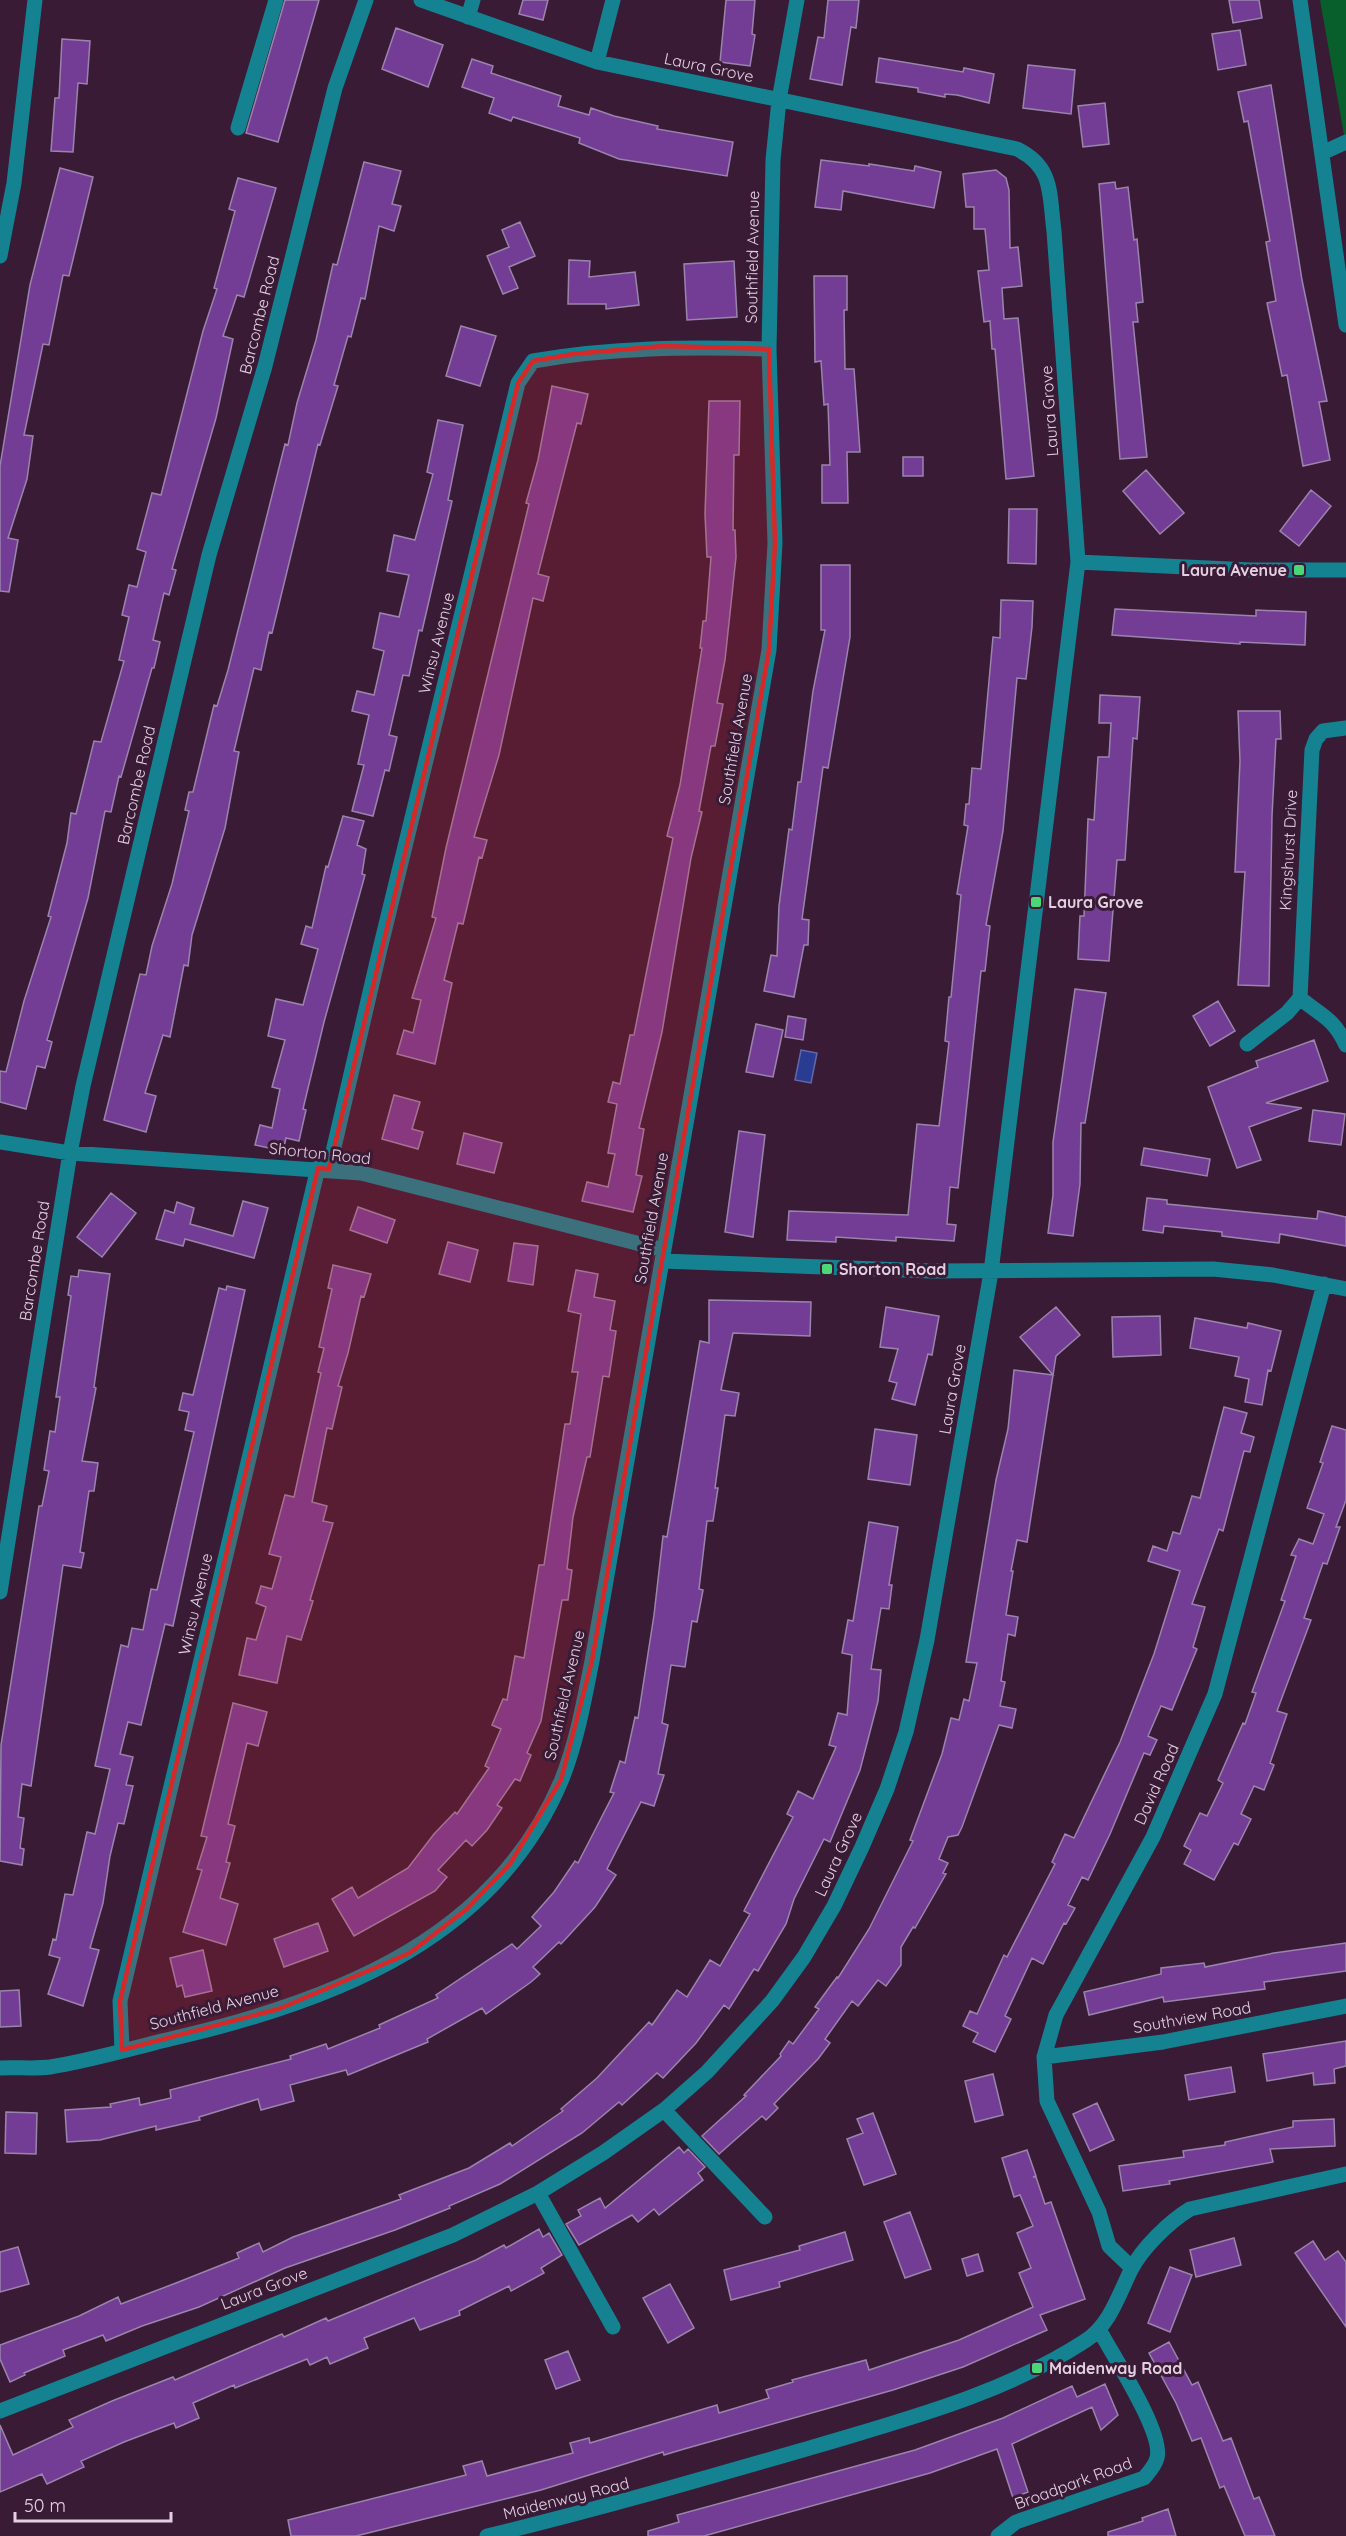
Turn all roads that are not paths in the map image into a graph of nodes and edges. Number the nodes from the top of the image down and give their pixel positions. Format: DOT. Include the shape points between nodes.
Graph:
graph roads {
  1 [pos="35,0"];
  2 [pos="276,0"];
  3 [pos="366,0"];
  4 [pos="421,0"];
  5 [pos="473,0"];
  6 [pos="613,0"];
  7 [pos="797,0"];
  8 [pos="1300,0"];
  9 [pos="468,17"];
  10 [pos="597,62"];
  11 [pos="779,100"];
  12 [pos="238,128"];
  13 [pos="1346,142"];
  14 [pos="1322,153"];
  15 [pos="0,256"];
  16 [pos="1346,325"];
  17 [pos="769,349"];
  18 [pos="1078,562"];
  19 [pos="1346,570"];
  20 [pos="1346,728"];
  21 [pos="1300,998"];
  22 [pos="1247,1044"];
  23 [pos="1346,1045"];
  24 [pos="0,1142"];
  25 [pos="70,1153"];
  26 [pos="323,1169"];
  27 [pos="663,1256"];
  28 [pos="991,1272"];
  29 [pos="1323,1284"];
  30 [pos="1346,1289"];
  31 [pos="0,1592"];
  32 [pos="1346,2006"];
  33 [pos="122,2050"];
  34 [pos="1044,2057"];
  35 [pos="0,2068"];
  36 [pos="664,2110"];
  37 [pos="1346,2174"];
  38 [pos="538,2193"];
  39 [pos="765,2217"];
  40 [pos="1132,2268"];
  41 [pos="613,2327"];
  42 [pos="1100,2331"];
  43 [pos="0,2411"];
  44 [pos="488,2536"];
  45 [pos="998,2536"];
  1 -- 15 [label="street" via="15,183"];
  2 -- 12 [label="street"];
  3 -- 25 [label="street, Barcombe Road" via="335,88 265,366 209,555"];
  4 -- 9 [label="street, Laura Grove"];
  5 -- 9 [label="street"];
  6 -- 10 [label="street"];
  7 -- 11 [label="street, Southfield Avenue"];
  8 -- 14 [label="street"];
  9 -- 10 [label="street, Laura Grove"];
  10 -- 11 [label="street, Laura Grove"];
  11 -- 17 [label="street, Southfield Avenue" via="773,160"];
  11 -- 18 [label="street, Laura Grove" via="1017,149 1041,166 1047,179 1054,231"];
  13 -- 14 [label="street"];
  14 -- 16 [label="street"];
  17 -- 26 [label="street, Winsu Avenue" via="663,346 573,354 533,361 518,383"];
  17 -- 27 [label="street, Southfield Avenue" via="775,543 769,650"];
  18 -- 19 [label="street"];
  18 -- 28 [label="street, Laura Grove"];
  20 -- 21 [label="street, Kingshurst Drive" via="1323,730 1312,750"];
  21 -- 22 [label="street"];
  21 -- 23 [label="street" via="1330,1018"];
  24 -- 25 [label="street, Shorton Road"];
  25 -- 26 [label="street, Shorton Road"];
  25 -- 31 [label="street, Barcombe Road"];
  26 -- 27 [label="street, Shorton Road" via="372,1176"];
  26 -- 33 [label="street, Winsu Avenue" via="120,2001"];
  27 -- 28 [label="street, Shorton Road" via="827,1269"];
  27 -- 33 [label="street, Southfield Avenue" via="575,1742 561,1780 525,1843 467,1909 436,1935 391,1963 279,2009"];
  28 -- 29 [label="street, Shorton Road" via="1214,1269"];
  28 -- 36 [label="street, Laura Grove" via="927,1640 906,1732 887,1789 834,1906 804,1957 744,2034"];
  29 -- 30 [label="street, Shorton Road"];
  29 -- 34 [label="street, David Road" via="1215,1694 1153,1837 1056,2015"];
  32 -- 34 [label="street, Southview Road" via="1163,2042"];
  33 -- 35 [label="street, Southfield Avenue" via="49,2067"];
  34 -- 40 [label="street, David Road" via="1047,2102 1099,2212 1109,2246"];
  36 -- 38 [label="street, Laura Grove"];
  36 -- 39 [label="street"];
  37 -- 40 [label="street" via="1190,2210 1172,2220"];
  38 -- 41 [label="street"];
  38 -- 43 [label="street, Laura Grove" via="453,2235"];
  40 -- 42 [label="street"];
  42 -- 44 [label="street, Maidenway Road" via="1037,2368 900,2421 669,2490"];
  42 -- 45 [label="street, Broadpark Road" via="1134,2389 1156,2439 1157,2458 1152,2469 1144,2478 1016,2522"];
}
